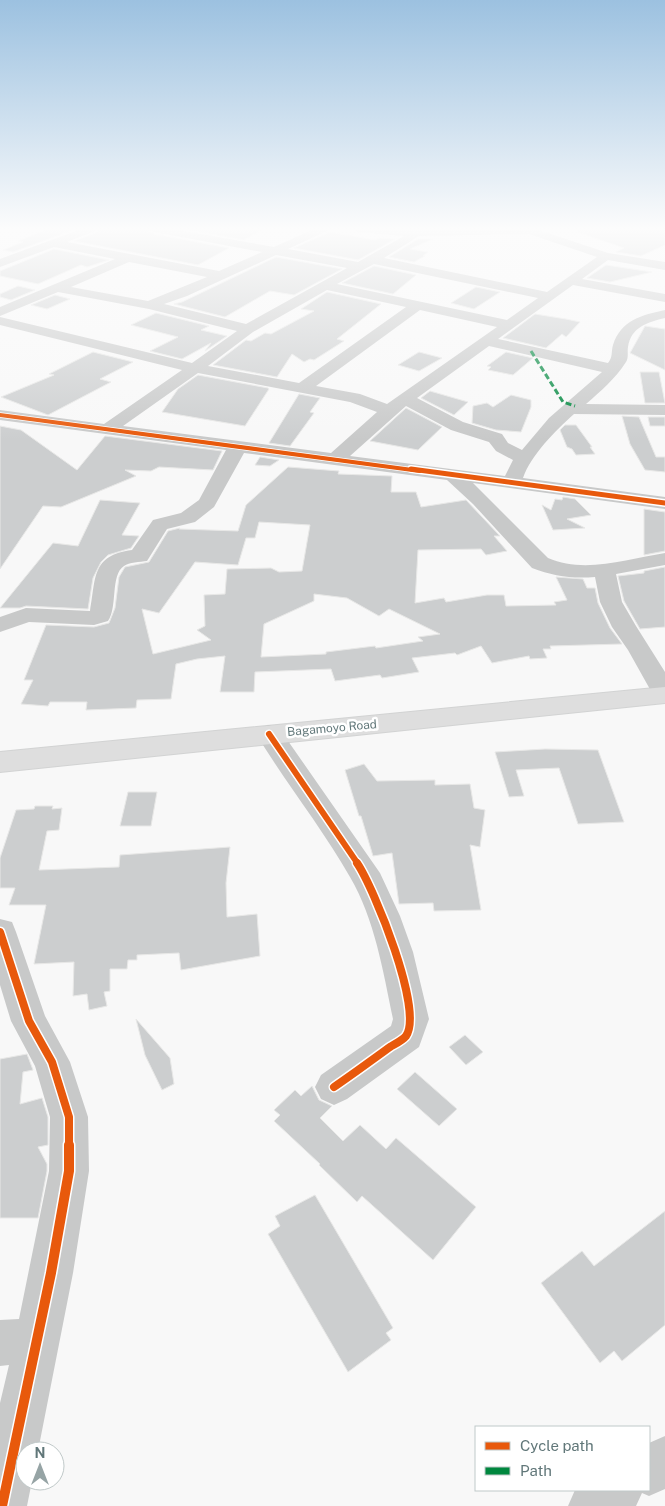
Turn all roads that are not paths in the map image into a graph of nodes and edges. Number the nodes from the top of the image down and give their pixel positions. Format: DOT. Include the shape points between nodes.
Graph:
graph roads {
  1 [pos="30,299"];
  2 [pos="118,299"];
  3 [pos="165,299"];
  4 [pos="302,299"];
  5 [pos="388,299"];
  6 [pos="543,299"];
  7 [pos="149,305"];
  8 [pos="416,306"];
  9 [pos="0,312"];
  10 [pos="665,314"];
  11 [pos="0,321"];
  12 [pos="510,325"];
  13 [pos="248,328"];
  14 [pos="485,341"];
  15 [pos="195,368"];
  16 [pos="612,369"];
  17 [pos="302,388"];
  18 [pos="404,398"];
  19 [pos="572,409"];
  20 [pos="389,410"];
  21 [pos="665,410"];
  22 [pos="0,415"];
  23 [pos="107,430"];
  24 [pos="238,446"];
  25 [pos="337,458"];
  26 [pos="526,458"];
  27 [pos="452,474"];
  28 [pos="512,482"];
  29 [pos="665,503"];
  30 [pos="665,559"];
  31 [pos="604,569"];
  32 [pos="0,625"];
  33 [pos="665,694"];
  34 [pos="269,734"];
  35 [pos="0,762"];
  36 [pos="0,932"];
  37 [pos="334,1087"];
  38 [pos="18,1342"];
  39 [pos="665,1461"];
  40 [pos="650,1470"];
  41 [pos="616,1491"];
  42 [pos="2,1506"];
  43 [pos="593,1506"];
  1 -- 9 [label="street"];
  2 -- 7 [label="street"];
  3 -- 7 [label="street"];
  4 -- 13 [label="street"];
  5 -- 8 [label="street"];
  6 -- 12 [label="street"];
  7 -- 13 [label="street"];
  8 -- 12 [label="street"];
  8 -- 17 [label="street"];
  10 -- 16 [label="street" via="633,324 620,347 620,359"];
  11 -- 15 [label="street"];
  12 -- 14 [label="street"];
  13 -- 15 [label="street"];
  14 -- 16 [label="street"];
  14 -- 18 [label="street"];
  15 -- 17 [label="street"];
  15 -- 23 [label="street"];
  16 -- 19 [label="street"];
  17 -- 20 [label="street" via="354,398"];
  18 -- 20 [label="street"];
  18 -- 26 [label="street" via="456,426 496,438 502,447"];
  19 -- 21 [label="street"];
  19 -- 26 [label="street" via="555,422"];
  20 -- 25 [label="street"];
  22 -- 23 [label="street"];
  23 -- 24 [label="street"];
  24 -- 25 [label="street"];
  24 -- 32 [label="street" via="202,508 188,518 160,524 140,556 116,560 106,579 100,616 26,615"];
  25 -- 27 [label="street"];
  26 -- 28 [label="street" via="518,466"];
  27 -- 28 [label="street"];
  27 -- 31 [label="street" via="546,567 564,572"];
  28 -- 29 [label="street"];
  30 -- 31 [label="street"];
  31 -- 33 [label="street" via="611,602"];
  33 -- 34 [label="highway, Bagamoyo Road"];
  34 -- 35 [label="highway, Bagamoyo Road"];
  34 -- 37 [label="street" via="364,874 384,916 396,952 411,1019 406,1036"];
  36 -- 38 [label="street" via="29,1020 52,1062 69,1117 69,1171 51,1273"];
  38 -- 42 [label="street"];
  39 -- 40 [label="street"];
  41 -- 43 [label="street"];
}
